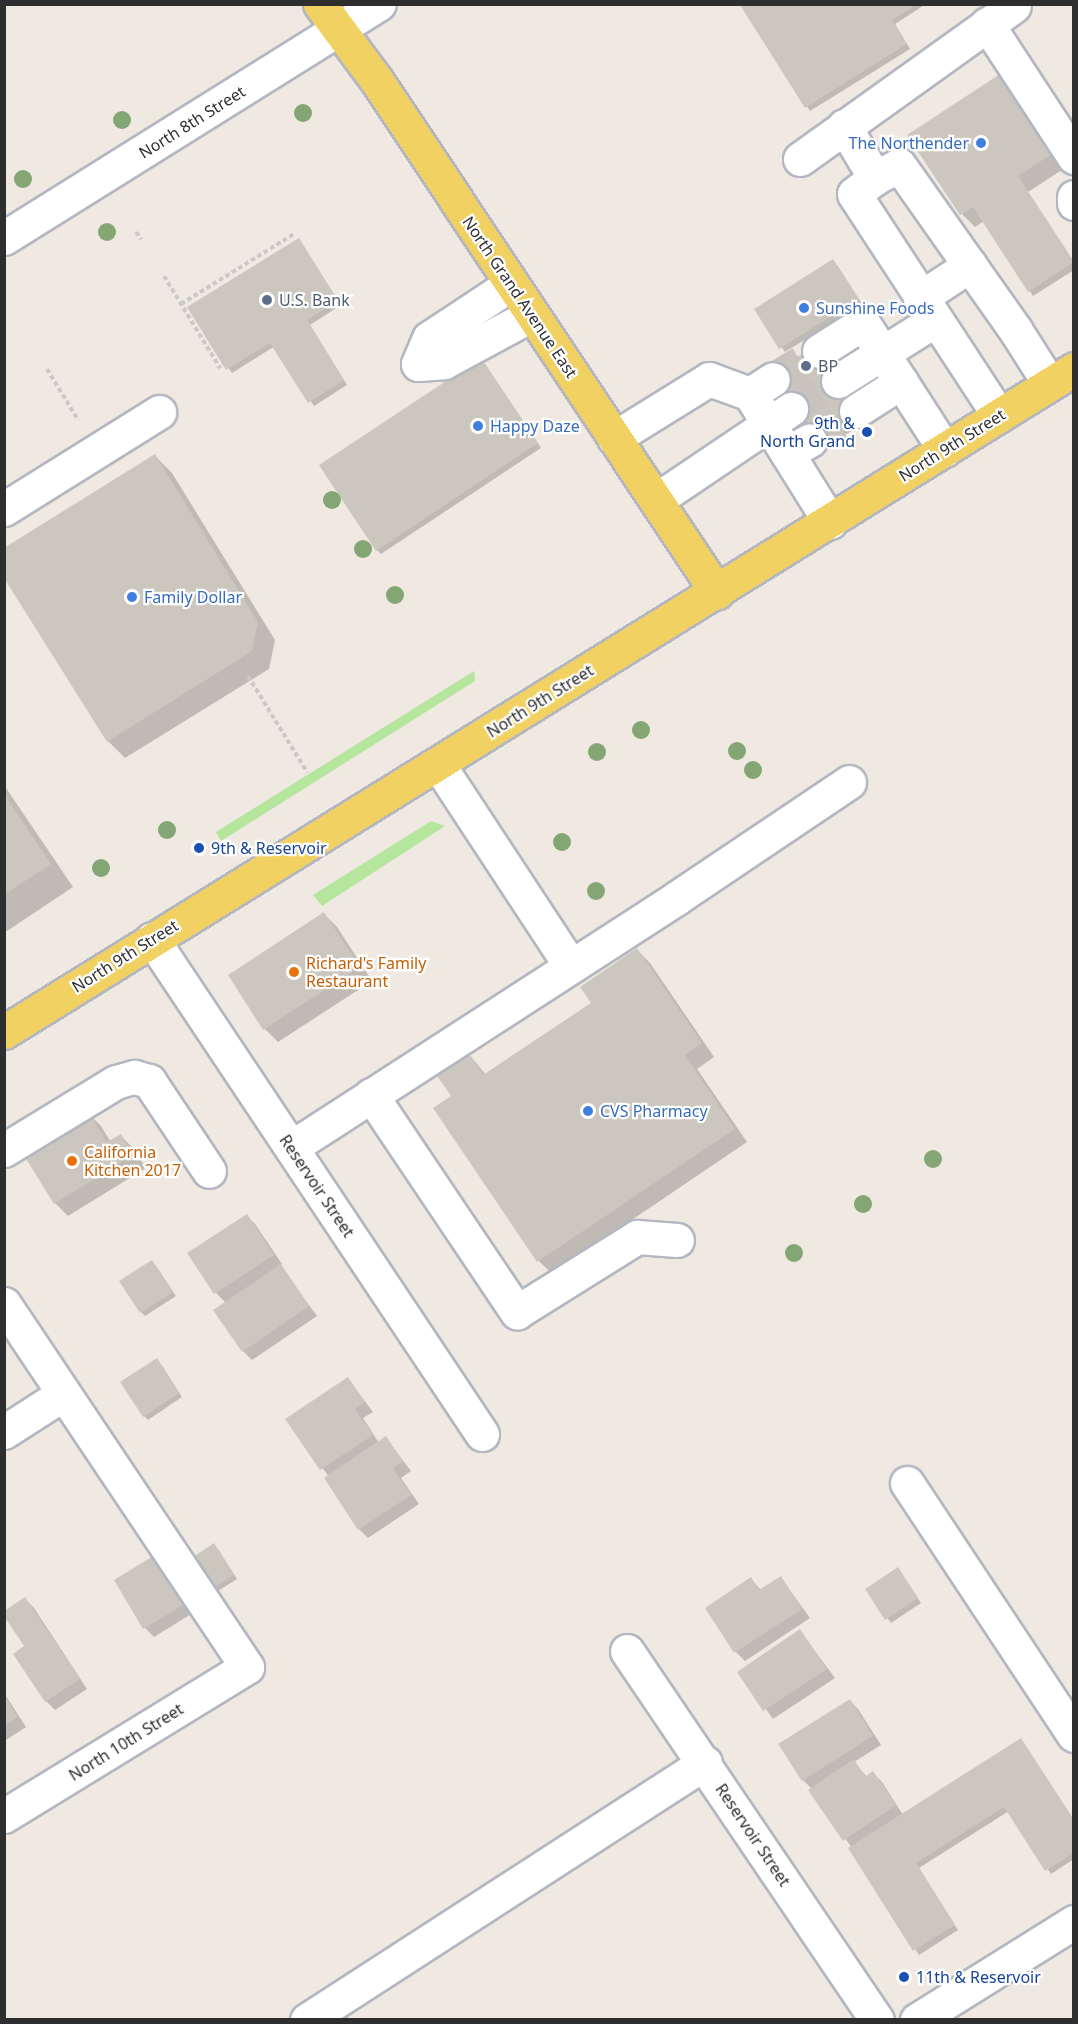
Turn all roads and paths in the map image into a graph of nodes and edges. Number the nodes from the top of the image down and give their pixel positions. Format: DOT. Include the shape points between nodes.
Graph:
graph roads {
  1 [pos="379,4"];
  2 [pos="1014,5"];
  3 [pos="329,17"];
  4 [pos="987,24"];
  5 [pos="844,126"];
  6 [pos="1074,157"];
  7 [pos="800,159"];
  8 [pos="875,178"];
  9 [pos="1074,197"];
  10 [pos="1074,204"];
  11 [pos="136,232"];
  12 [pos="294,234"];
  13 [pos="4,238"];
  14 [pos="141,239"];
  15 [pos="970,265"];
  16 [pos="164,276"];
  17 [pos="511,284"];
  18 [pos="181,304"];
  19 [pos="928,309"];
  20 [pos="531,315"];
  21 [pos="819,351"];
  22 [pos="882,352"];
  23 [pos="220,368"];
  24 [pos="47,369"];
  25 [pos="1061,376"];
  26 [pos="838,381"];
  27 [pos="901,382"];
  28 [pos="856,411"];
  29 [pos="159,412"];
  30 [pos="780,416"];
  31 [pos="999,416"];
  32 [pos="614,438"];
  33 [pos="945,450"];
  34 [pos="97,451"];
  35 [pos="656,500"];
  36 [pos="4,509"];
  37 [pos="830,522"];
  38 [pos="717,592"];
  39 [pos="248,676"];
  40 [pos="438,764"];
  41 [pos="308,772"];
  42 [pos="849,782"];
  43 [pos="152,939"];
  44 [pos="570,965"];
  45 [pos="4,1032"];
  46 [pos="371,1095"];
  47 [pos="292,1147"];
  48 [pos="4,1150"];
  49 [pos="209,1171"];
  50 [pos="677,1240"];
  51 [pos="4,1304"];
  52 [pos="63,1394"];
  53 [pos="4,1432"];
  54 [pos="482,1434"];
  55 [pos="907,1483"];
  56 [pos="627,1652"];
  57 [pos="1074,1735"];
  58 [pos="705,1763"];
  59 [pos="4,1816"];
  60 [pos="1074,1922"];
  61 [pos="307,2019"];
  62 [pos="877,2019"];
  63 [pos="916,2019"];
  1 -- 3 [label="street, North 8th Street"];
  2 -- 4 [label="street"];
  3 -- 13 [label="street, North 8th Street"];
  3 -- 17 [label="main road, North Grand Avenue East" via="377,81"];
  4 -- 5 [label="street"];
  4 -- 6 [label="street"];
  5 -- 7 [label="street"];
  5 -- 8 [label="street"];
  8 -- 15 [label="street" via="898,165"];
  8 -- 19 [label="street" via="854,194"];
  9 -- 10 [label="street"];
  11 -- 14 [label="path"];
  12 -- 18 [label="path"];
  15 -- 19 [label="street"];
  15 -- 25 [label="street"];
  16 -- 18 [label="path"];
  17 -- 20 [label="main road, North Grand Avenue East"];
  17 -- 20 [label="street" via="429,339 418,364 444,362"];
  18 -- 23 [label="path"];
  19 -- 22 [label="street"];
  19 -- 31 [label="street"];
  20 -- 32 [label="main road, North Grand Avenue East"];
  21 -- 22 [label="street" via="863,323"];
  22 -- 26 [label="street"];
  22 -- 27 [label="street"];
  24 -- 34 [label="path"];
  25 -- 31 [label="main road, North 9th Street"];
  27 -- 28 [label="street"];
  27 -- 33 [label="street"];
  29 -- 34 [label="street"];
  30 -- 32 [label="street" via="761,387 709,379"];
  30 -- 35 [label="street"];
  30 -- 37 [label="street" via="799,446"];
  31 -- 33 [label="main road, North 9th Street"];
  32 -- 35 [label="main road, North Grand Avenue East"];
  33 -- 37 [label="main road, North 9th Street"];
  34 -- 36 [label="street"];
  35 -- 38 [label="main road, North Grand Avenue East"];
  37 -- 38 [label="main road, North 9th Street"];
  38 -- 40 [label="main road, North 9th Street"];
  39 -- 41 [label="path"];
  40 -- 43 [label="main road, North 9th Street"];
  40 -- 44 [label="street"];
  42 -- 44 [label="street"];
  43 -- 45 [label="main road, North 9th Street"];
  43 -- 47 [label="street, Reservoir Street"];
  44 -- 46 [label="street"];
  46 -- 47 [label="street"];
  46 -- 50 [label="street" via="517,1312 637,1237"];
  47 -- 54 [label="street, Reservoir Street"];
  48 -- 49 [label="street" via="116,1082 134,1077 149,1081"];
  51 -- 52 [label="street"];
  52 -- 53 [label="street"];
  52 -- 59 [label="street, North 10th Street" via="247,1667"];
  55 -- 57 [label="street"];
  56 -- 58 [label="street, Reservoir Street"];
  58 -- 61 [label="street"];
  58 -- 62 [label="street, Reservoir Street"];
  60 -- 63 [label="street"];
}
